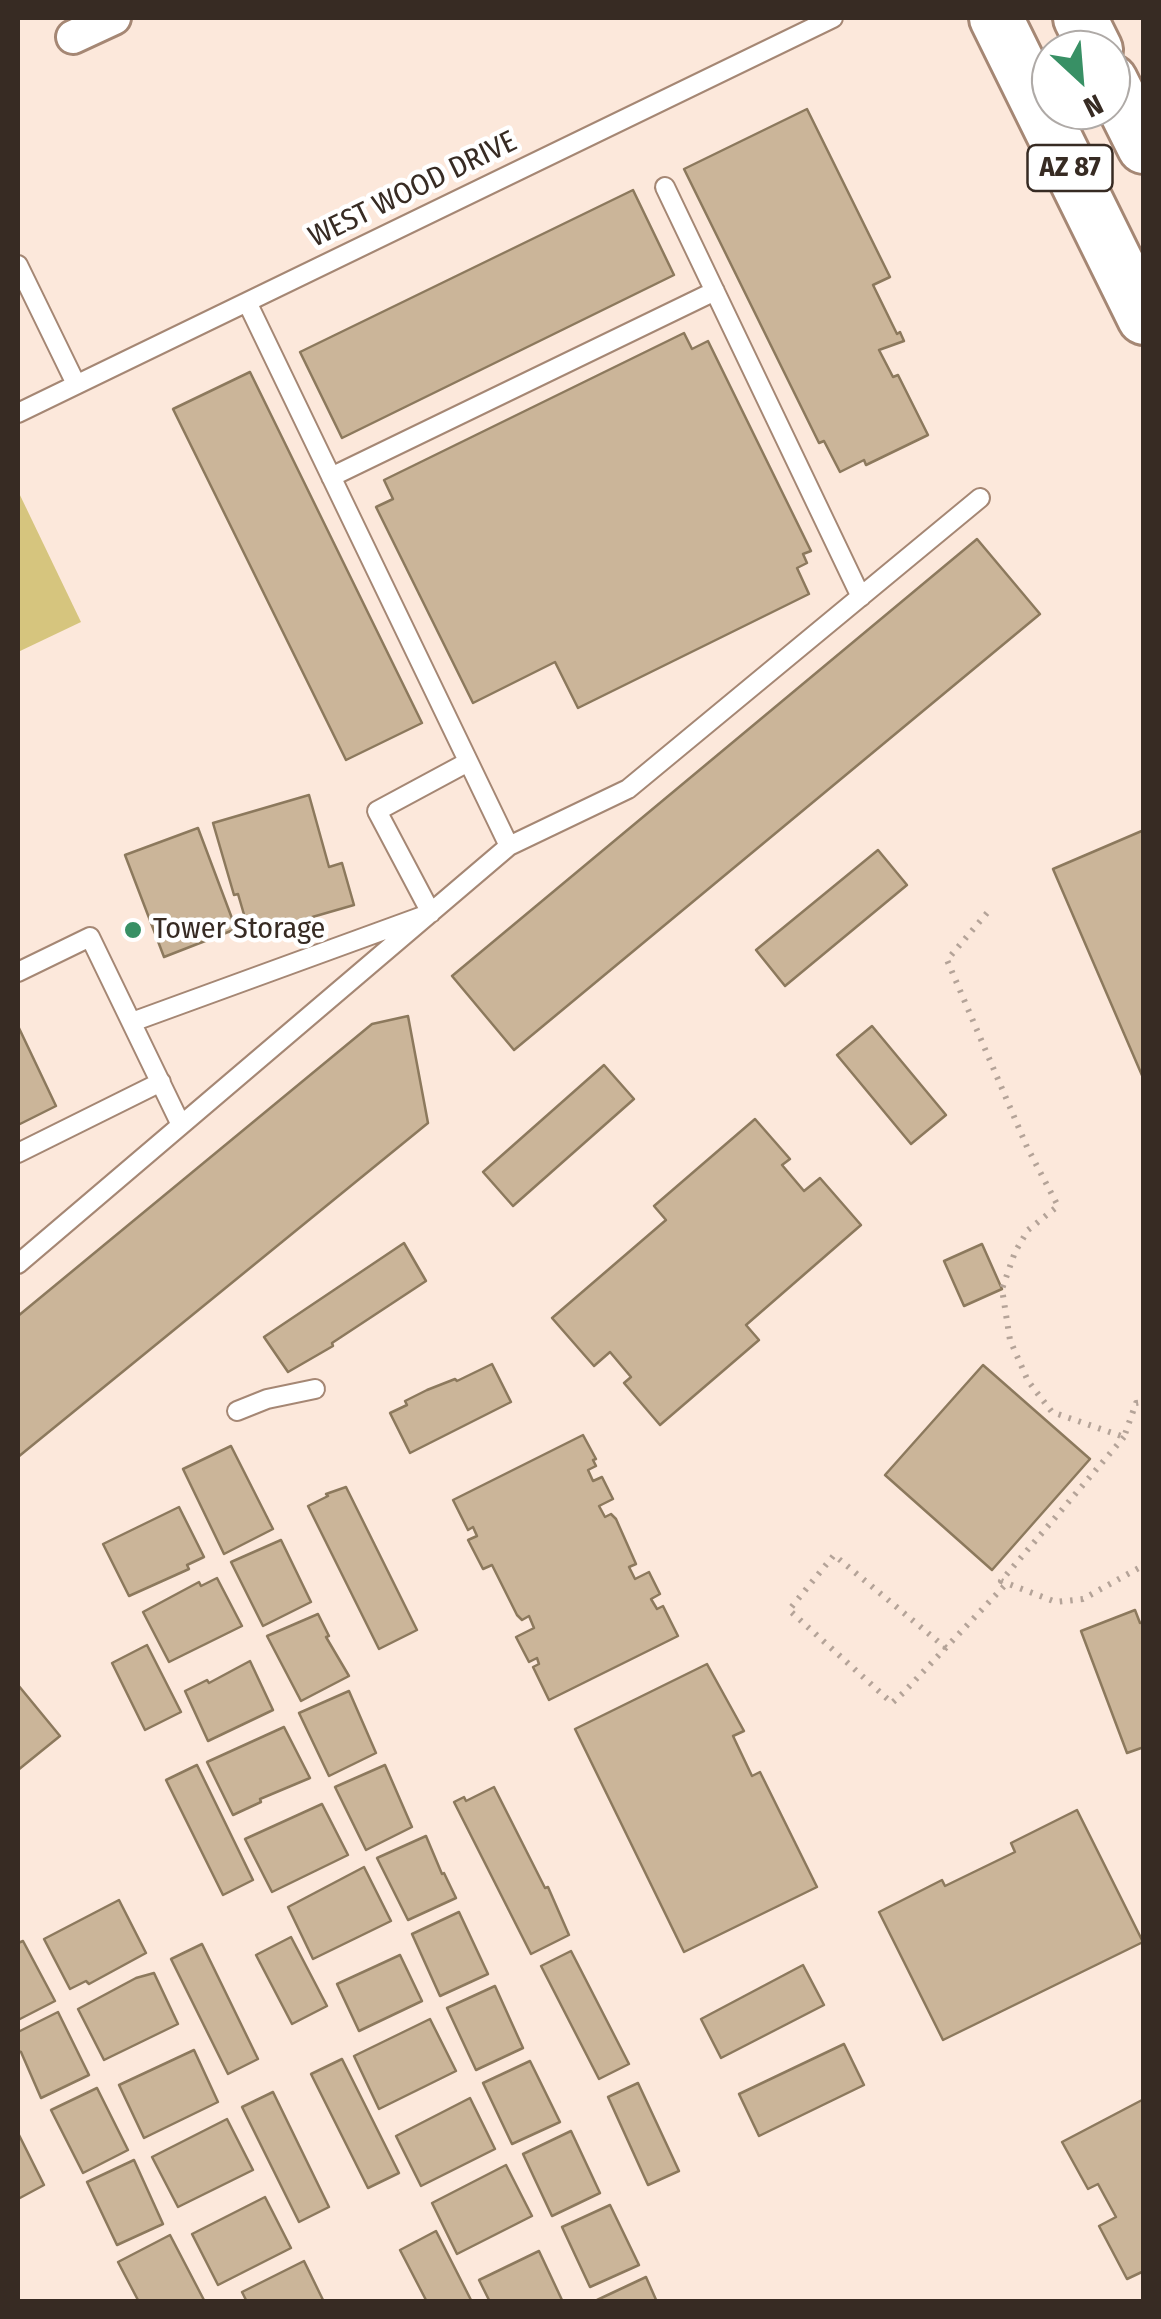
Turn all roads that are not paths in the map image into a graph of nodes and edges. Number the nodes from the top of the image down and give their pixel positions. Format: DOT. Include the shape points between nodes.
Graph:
graph roads {
  1 [pos="114,18"];
  2 [pos="833,18"];
  3 [pos="996,18"];
  4 [pos="73,37"];
  5 [pos="1131,121"];
  6 [pos="1144,147"];
  7 [pos="666,187"];
  8 [pos="18,265"];
  9 [pos="715,291"];
  10 [pos="247,302"];
  11 [pos="1144,318"];
  12 [pos="76,384"];
  13 [pos="18,413"];
  14 [pos="331,477"];
  15 [pos="980,498"];
  16 [pos="861,597"];
  17 [pos="468,762"];
  18 [pos="509,846"];
  19 [pos="431,913"];
  20 [pos="18,972"];
  21 [pos="132,1022"];
  22 [pos="161,1082"];
  23 [pos="182,1125"];
  24 [pos="18,1153"];
  25 [pos="18,1264"];
  26 [pos="315,1390"];
  27 [pos="237,1411"];
  1 -- 4 [label="street"];
  2 -- 10 [label="lane, WEST WOOD DRIVE"];
  3 -- 11 [label="main road, AZ 87"];
  5 -- 6 [label="main road, AZ 87"];
  7 -- 9 [label="lane"];
  8 -- 12 [label="lane"];
  9 -- 14 [label="lane"];
  9 -- 16 [label="lane"];
  10 -- 12 [label="lane, WEST WOOD DRIVE"];
  10 -- 14 [label="lane"];
  12 -- 13 [label="lane, WEST WOOD DRIVE"];
  14 -- 17 [label="lane"];
  15 -- 16 [label="lane"];
  16 -- 18 [label="lane" via="628,788"];
  17 -- 18 [label="lane"];
  17 -- 19 [label="lane" via="377,811"];
  18 -- 19 [label="lane"];
  19 -- 21 [label="lane"];
  19 -- 23 [label="lane"];
  20 -- 21 [label="lane" via="90,936"];
  21 -- 22 [label="lane"];
  22 -- 23 [label="lane"];
  22 -- 24 [label="lane"];
  23 -- 25 [label="lane"];
  26 -- 27 [label="lane"];
}
